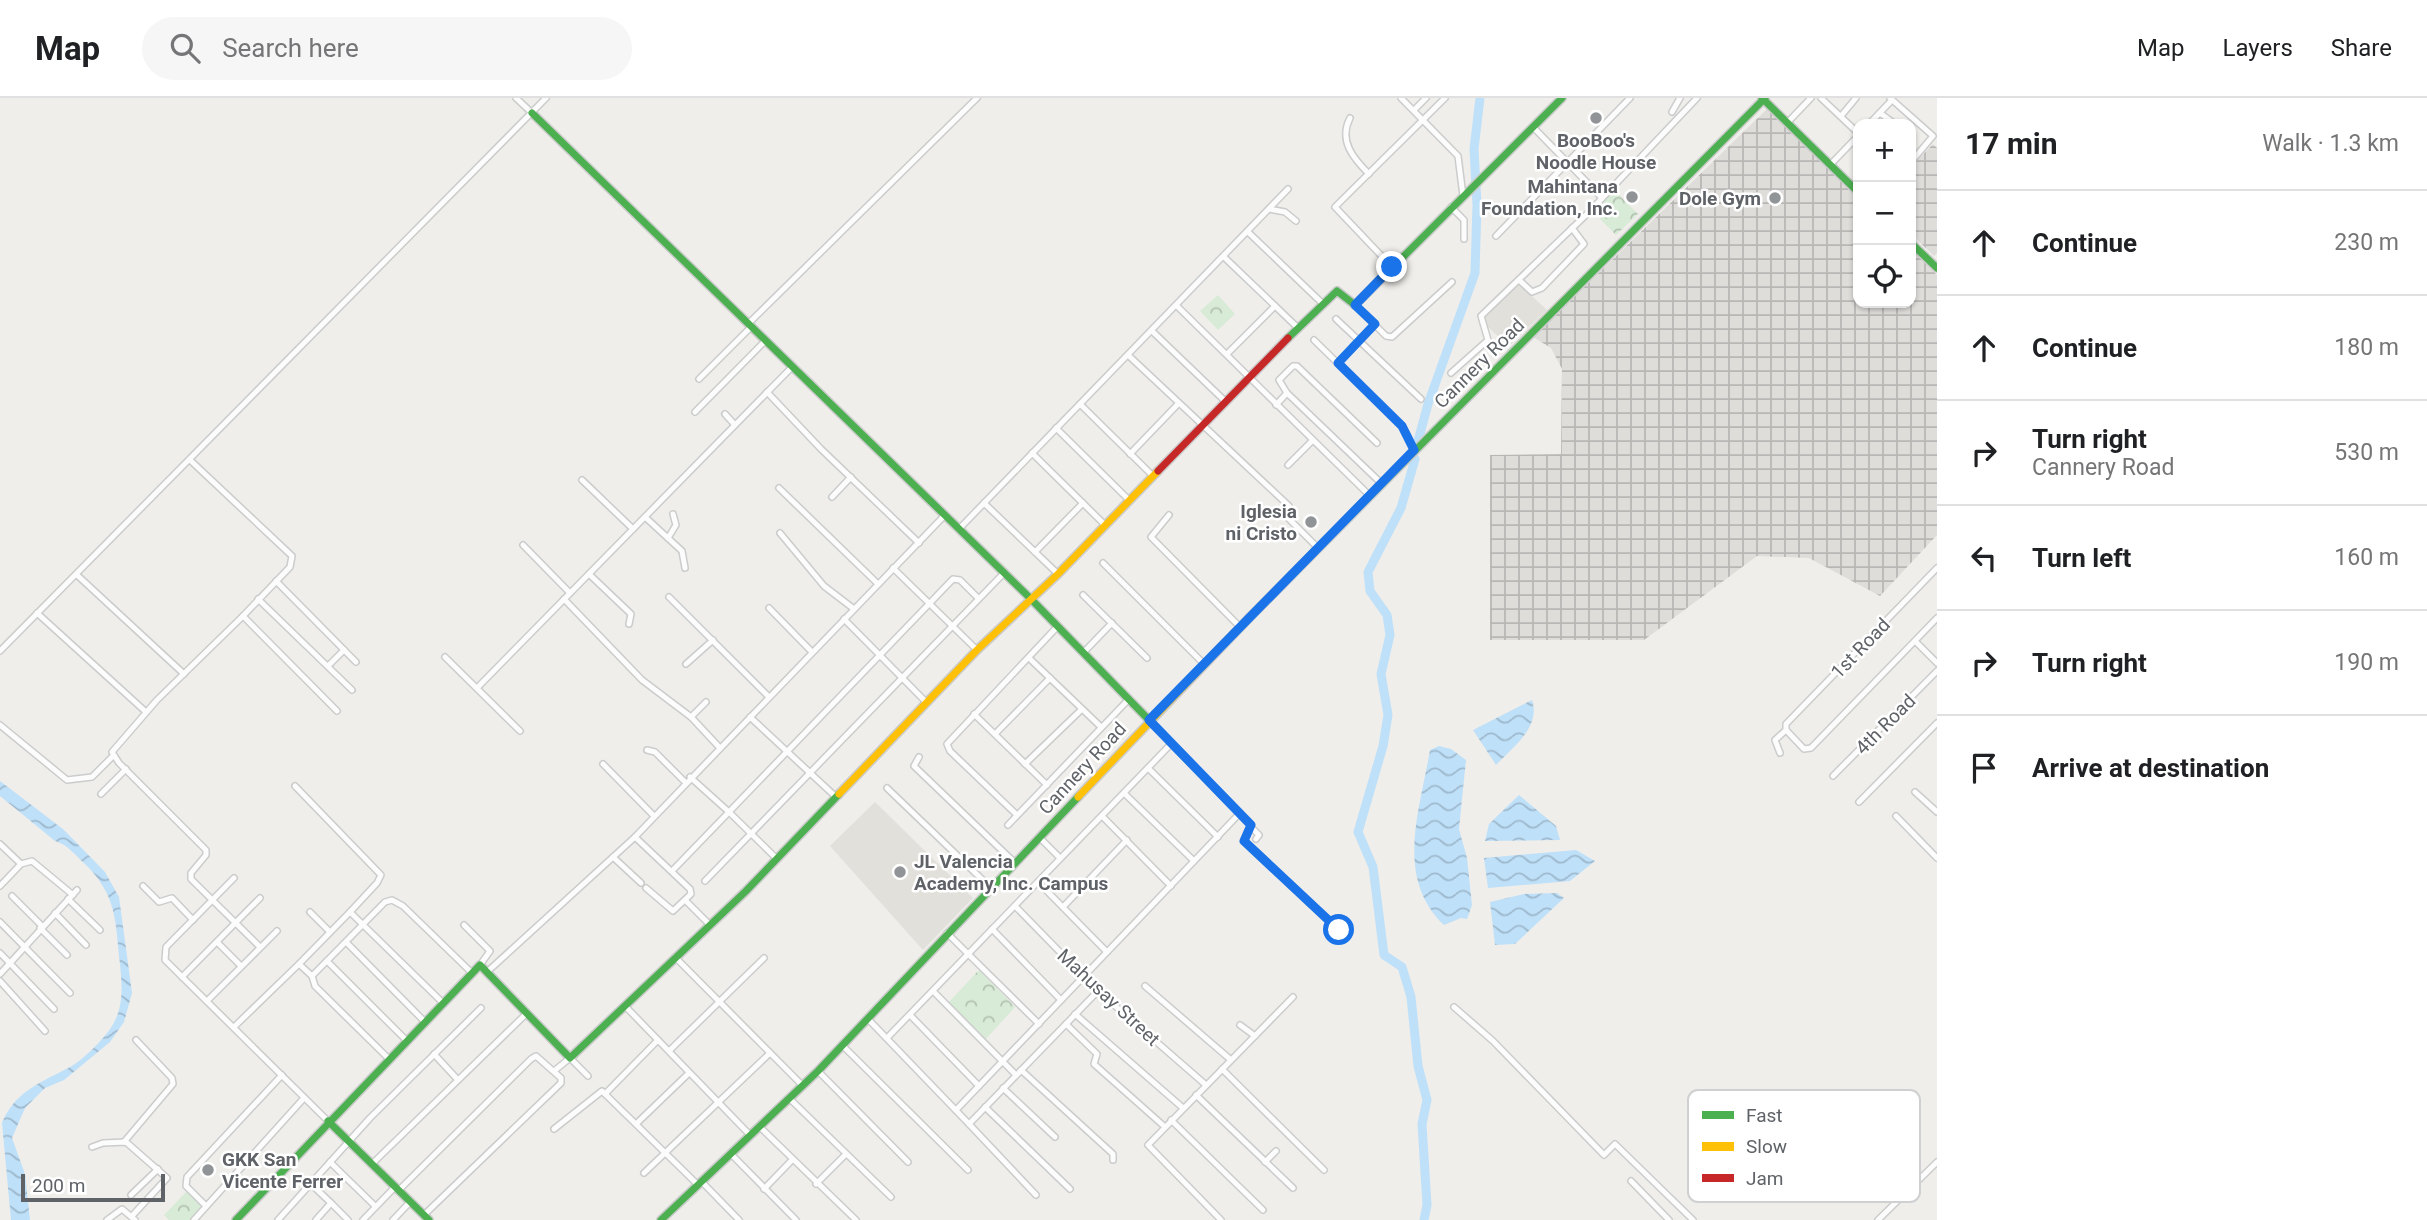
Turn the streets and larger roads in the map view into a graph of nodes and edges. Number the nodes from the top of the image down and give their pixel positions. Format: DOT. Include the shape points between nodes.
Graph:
graph roads {
  1 [pos="516,98"];
  2 [pos="546,98"];
  3 [pos="977,98"];
  4 [pos="1401,98"];
  5 [pos="1426,98"];
  6 [pos="1445,98"];
  7 [pos="1562,98"];
  8 [pos="1630,98"];
  9 [pos="1680,98"];
  10 [pos="1696,98"];
  11 [pos="1764,98"];
  12 [pos="1811,98"];
  13 [pos="1821,98"];
  14 [pos="1856,98"];
  15 [pos="1906,98"];
  16 [pos="1891,99"];
  17 [pos="1898,106"];
  18 [pos="1413,110"];
  19 [pos="1672,112"];
  20 [pos="532,113"];
  21 [pos="1880,113"];
  22 [pos="1841,116"];
  23 [pos="1350,118"];
  24 [pos="1422,119"];
  25 [pos="1874,119"];
  26 [pos="1888,119"];
  27 [pos="1913,119"];
  28 [pos="1916,121"];
  29 [pos="1788,122"];
  30 [pos="1533,127"];
  31 [pos="1853,129"];
  32 [pos="1853,140"];
  33 [pos="1916,156"];
  34 [pos="1568,162"];
  35 [pos="1830,165"];
  36 [pos="1369,174"];
  37 [pos="1853,187"];
  38 [pos="1288,189"];
  39 [pos="1463,196"];
  40 [pos="1602,198"];
  41 [pos="1451,207"];
  42 [pos="1269,209"];
  43 [pos="1296,221"];
  44 [pos="1572,228"];
  45 [pos="1248,232"];
  46 [pos="1496,236"];
  47 [pos="1464,239"];
  48 [pos="1913,245"];
  49 [pos="1224,257"];
  50 [pos="1392,267"];
  51 [pos="1937,268"];
  52 [pos="1519,279"];
  53 [pos="1452,282"];
  54 [pos="1322,303"];
  55 [pos="1355,305"];
  56 [pos="1177,306"];
  57 [pos="1275,306"];
  58 [pos="1336,319"];
  59 [pos="1375,324"];
  60 [pos="751,325"];
  61 [pos="1298,328"];
  62 [pos="1152,331"];
  63 [pos="766,340"];
  64 [pos="1314,340"];
  65 [pos="1360,341"];
  66 [pos="1128,355"];
  67 [pos="1227,355"];
  68 [pos="1338,363"];
  69 [pos="793,366"];
  70 [pos="1451,373"];
  71 [pos="1250,378"];
  72 [pos="699,379"];
  73 [pos="767,392"];
  74 [pos="1287,393"];
  75 [pos="1421,400"];
  76 [pos="1226,402"];
  77 [pos="1080,404"];
  78 [pos="1178,404"];
  79 [pos="1276,405"];
  80 [pos="695,412"];
  81 [pos="725,414"];
  82 [pos="735,425"];
  83 [pos="1202,427"];
  84 [pos="1056,428"];
  85 [pos="1313,440"];
  86 [pos="1377,443"];
  87 [pos="1414,450"];
  88 [pos="1032,453"];
  89 [pos="1130,454"];
  90 [pos="190,460"];
  91 [pos="1287,465"];
  92 [pos="1153,476"];
  93 [pos="851,477"];
  94 [pos="582,480"];
  95 [pos="1382,484"];
  96 [pos="779,488"];
  97 [pos="1370,496"];
  98 [pos="832,497"];
  99 [pos="1129,500"];
  100 [pos="984,503"];
  101 [pos="1083,503"];
  102 [pos="673,514"];
  103 [pos="1169,515"];
  104 [pos="945,516"];
  105 [pos="645,517"];
  106 [pos="1105,525"];
  107 [pos="633,528"];
  108 [pos="959,529"];
  109 [pos="780,533"];
  110 [pos="668,538"];
  111 [pos="919,542"];
  112 [pos="523,545"];
  113 [pos="1318,548"];
  114 [pos="1035,551"];
  115 [pos="1103,563"];
  116 [pos="685,568"];
  117 [pos="893,568"];
  118 [pos="1937,568"];
  119 [pos="1004,573"];
  120 [pos="589,574"];
  121 [pos="1058,574"];
  122 [pos="77,575"];
  123 [pos="276,580"];
  124 [pos="878,584"];
  125 [pos="570,593"];
  126 [pos="1083,595"];
  127 [pos="669,597"];
  128 [pos="978,598"];
  129 [pos="1030,598"];
  130 [pos="258,599"];
  131 [pos="564,599"];
  132 [pos="930,603"];
  133 [pos="769,608"];
  134 [pos="854,609"];
  135 [pos="37,613"];
  136 [pos="243,616"];
  137 [pos="1937,618"];
  138 [pos="844,620"];
  139 [pos="1112,623"];
  140 [pos="629,624"];
  141 [pos="954,626"];
  142 [pos="1057,627"];
  143 [pos="1240,627"];
  144 [pos="713,640"];
  145 [pos="1916,642"];
  146 [pos="344,650"];
  147 [pos="977,650"];
  148 [pos="0,651"];
  149 [pos="812,652"];
  150 [pos="1083,653"];
  151 [pos="445,657"];
  152 [pos="878,657"];
  153 [pos="1029,657"];
  154 [pos="1147,659"];
  155 [pos="356,662"];
  156 [pos="1937,663"];
  157 [pos="686,664"];
  158 [pos="1204,664"];
  159 [pos="328,666"];
  160 [pos="1937,671"];
  161 [pos="184,674"];
  162 [pos="1050,678"];
  163 [pos="902,679"];
  164 [pos="477,688"];
  165 [pos="352,690"];
  166 [pos="769,696"];
  167 [pos="1129,699"];
  168 [pos="706,702"];
  169 [pos="927,703"];
  170 [pos="1082,709"];
  171 [pos="337,711"];
  172 [pos="146,712"];
  173 [pos="974,714"];
  174 [pos="750,716"];
  175 [pos="691,717"];
  176 [pos="1149,720"];
  177 [pos="1937,723"];
  178 [pos="0,725"];
  179 [pos="1101,727"];
  180 [pos="1786,730"];
  181 [pos="520,731"];
  182 [pos="995,734"];
  183 [pos="1171,744"];
  184 [pos="719,747"];
  185 [pos="647,750"];
  186 [pos="788,751"];
  187 [pos="1780,753"];
  188 [pos="113,756"];
  189 [pos="919,757"];
  190 [pos="603,764"];
  191 [pos="1025,764"];
  192 [pos="1148,768"];
  193 [pos="126,769"];
  194 [pos="811,773"];
  195 [pos="690,776"];
  196 [pos="1833,776"];
  197 [pos="685,782"];
  198 [pos="1047,785"];
  199 [pos="295,786"];
  200 [pos="887,788"];
  201 [pos="1915,792"];
  202 [pos="1124,793"];
  203 [pos="101,794"];
  204 [pos="836,797"];
  205 [pos="1859,803"];
  206 [pos="729,812"];
  207 [pos="1240,813"];
  208 [pos="1937,813"];
  209 [pos="1017,815"];
  210 [pos="654,816"];
  211 [pos="1102,816"];
  212 [pos="1896,816"];
  213 [pos="1008,825"];
  214 [pos="1252,828"];
  215 [pos="751,834"];
  216 [pos="635,837"];
  217 [pos="1039,837"];
  218 [pos="1217,837"];
  219 [pos="1256,839"];
  220 [pos="1127,840"];
  221 [pos="0,844"];
  222 [pos="1935,853"];
  223 [pos="613,858"];
  224 [pos="1060,858"];
  225 [pos="777,859"];
  226 [pos="1194,861"];
  227 [pos="1014,862"];
  228 [pos="21,864"];
  229 [pos="672,871"];
  230 [pos="234,878"];
  231 [pos="705,881"];
  232 [pos="1038,882"];
  233 [pos="640,883"];
  234 [pos="0,886"];
  235 [pos="143,886"];
  236 [pos="1171,886"];
  237 [pos="990,887"];
  238 [pos="646,888"];
  239 [pos="73,895"];
  240 [pos="12,896"];
  241 [pos="260,898"];
  242 [pos="212,900"];
  243 [pos="686,901"];
  244 [pos="1015,906"];
  245 [pos="1063,907"];
  246 [pos="55,912"];
  247 [pos="310,912"];
  248 [pos="350,912"];
  249 [pos="193,920"];
  250 [pos="0,922"];
  251 [pos="235,922"];
  252 [pos="363,924"];
  253 [pos="709,924"];
  254 [pos="464,925"];
  255 [pos="41,927"];
  256 [pos="992,929"];
  257 [pos="100,930"];
  258 [pos="1339,930"];
  259 [pos="277,931"];
  260 [pos="330,932"];
  261 [pos="947,933"];
  262 [pos="216,942"];
  263 [pos="346,942"];
  264 [pos="86,945"];
  265 [pos="25,946"];
  266 [pos="260,947"];
  267 [pos="0,953"];
  268 [pos="969,953"];
  269 [pos="1107,953"];
  270 [pos="67,955"];
  271 [pos="675,957"];
  272 [pos="764,958"];
  273 [pos="327,961"];
  274 [pos="10,963"];
  275 [pos="299,964"];
  276 [pos="480,965"];
  277 [pos="241,966"];
  278 [pos="472,972"];
  279 [pos="487,972"];
  280 [pos="0,974"];
  281 [pos="312,976"];
  282 [pos="182,977"];
  283 [pos="1083,977"];
  284 [pos="0,981"];
  285 [pos="1145,986"];
  286 [pos="1098,990"];
  287 [pos="934,992"];
  288 [pos="70,993"];
  289 [pos="1293,998"];
  290 [pos="1061,1000"];
  291 [pos="207,1001"];
  292 [pos="720,1002"];
  293 [pos="443,1003"];
  294 [pos="625,1006"];
  295 [pos="1454,1007"];
  296 [pos="481,1008"];
  297 [pos="54,1009"];
  298 [pos="527,1013"];
  299 [pos="1075,1014"];
  300 [pos="910,1016"];
  301 [pos="868,1019"];
  302 [pos="424,1021"];
  303 [pos="1038,1024"];
  304 [pos="1066,1024"];
  305 [pos="1240,1025"];
  306 [pos="234,1027"];
  307 [pos="45,1031"];
  308 [pos="1255,1036"];
  309 [pos="887,1038"];
  310 [pos="136,1040"];
  311 [pos="406,1040"];
  312 [pos="659,1041"];
  313 [pos="843,1046"];
  314 [pos="669,1051"];
  315 [pos="770,1053"];
  316 [pos="434,1054"];
  317 [pos="388,1058"];
  318 [pos="570,1058"];
  319 [pos="1231,1060"];
  320 [pos="1003,1062"];
  321 [pos="1093,1062"];
  322 [pos="1085,1069"];
  323 [pos="1222,1069"];
  324 [pos="554,1071"];
  325 [pos="818,1071"];
  326 [pos="1019,1072"];
  327 [pos="689,1073"];
  328 [pos="282,1075"];
  329 [pos="588,1076"];
  330 [pos="458,1080"];
  331 [pos="1206,1085"];
  332 [pos="803,1086"];
  333 [pos="979,1086"];
  334 [pos="1003,1088"];
  335 [pos="605,1094"];
  336 [pos="1196,1095"];
  337 [pos="304,1098"];
  338 [pos="790,1098"];
  339 [pos="718,1102"];
  340 [pos="985,1107"];
  341 [pos="1183,1108"];
  342 [pos="956,1110"];
  343 [pos="1171,1120"];
  344 [pos="328,1121"];
  345 [pos="636,1124"];
  346 [pos="969,1124"];
  347 [pos="1165,1126"];
  348 [pos="760,1127"];
  349 [pos="554,1129"];
  350 [pos="750,1135"];
  351 [pos="1055,1138"];
  352 [pos="124,1142"];
  353 [pos="349,1142"];
  354 [pos="92,1147"];
  355 [pos="1276,1151"];
  356 [pos="663,1153"];
  357 [pos="731,1154"];
  358 [pos="845,1155"];
  359 [pos="1605,1155"];
  360 [pos="792,1160"];
  361 [pos="1113,1160"];
  362 [pos="1265,1161"];
  363 [pos="1598,1161"];
  364 [pos="908,1162"];
  365 [pos="1937,1162"];
  366 [pos="330,1163"];
  367 [pos="372,1164"];
  368 [pos="158,1169"];
  369 [pos="1324,1170"];
  370 [pos="968,1171"];
  371 [pos="643,1173"];
  372 [pos="1920,1179"];
  373 [pos="1631,1181"];
  374 [pos="310,1183"];
  375 [pos="700,1183"];
  376 [pos="816,1184"];
  377 [pos="1293,1188"];
  378 [pos="397,1189"];
  379 [pos="764,1189"];
  380 [pos="1070,1189"];
  381 [pos="131,1195"];
  382 [pos="1037,1195"];
  383 [pos="891,1197"];
  384 [pos="411,1201"];
  385 [pos="1896,1202"];
  386 [pos="331,1203"];
  387 [pos="206,1206"];
  388 [pos="375,1206"];
  389 [pos="1263,1210"];
  390 [pos="427,1217"];
  391 [pos="671,1217"];
  392 [pos="133,1218"];
  393 [pos="107,1220"];
  394 [pos="194,1220"];
  395 [pos="236,1220"];
  396 [pos="278,1220"];
  397 [pos="316,1220"];
  398 [pos="348,1220"];
  399 [pos="363,1220"];
  400 [pos="393,1220"];
  401 [pos="661,1220"];
  402 [pos="739,1220"];
  403 [pos="796,1220"];
  404 [pos="856,1220"];
  405 [pos="1221,1220"];
  406 [pos="1669,1220"];
  407 [pos="1693,1220"];
  408 [pos="1878,1220"];
  1 -- 20 [label="street"];
  2 -- 20 [label="street"];
  3 -- 60 [label="street"];
  4 -- 18 [label="street"];
  5 -- 18 [label="street"];
  6 -- 24 [label="street"];
  7 -- 30 [label="street"];
  8 -- 34 [label="street"];
  9 -- 19 [label="street"];
  10 -- 40 [label="street"];
  11 -- 29 [label="street"];
  11 -- 87 [label="street, Cannery Road"];
  12 -- 29 [label="street"];
  13 -- 22 [label="street"];
  14 -- 22 [label="street"];
  15 -- 17 [label="street"];
  16 -- 17 [label="street"];
  16 -- 21 [label="street"];
  17 -- 27 [label="street"];
  18 -- 24 [label="street"];
  20 -- 60 [label="street"];
  20 -- 90 [label="street"];
  21 -- 25 [label="street"];
  21 -- 26 [label="street"];
  22 -- 31 [label="street"];
  23 -- 36 [label="street" via="1348,147"];
  24 -- 36 [label="street"];
  24 -- 39 [label="street" via="1458,156"];
  28 -- 33 [label="street" via="1933,136"];
  29 -- 35 [label="street"];
  30 -- 34 [label="street"];
  30 -- 39 [label="street"];
  32 -- 35 [label="street"];
  34 -- 40 [label="street"];
  34 -- 46 [label="street"];
  35 -- 37 [label="street"];
  36 -- 50 [label="street" via="1335,209"];
  38 -- 42 [label="street"];
  39 -- 41 [label="street"];
  40 -- 44 [label="street"];
  41 -- 47 [label="street" via="1464,220"];
  41 -- 50 [label="street"];
  42 -- 43 [label="street" via="1286,212"];
  42 -- 45 [label="street"];
  44 -- 52 [label="street"];
  44 -- 52 [label="street" via="1584,244 1540,290 1532,292"];
  45 -- 49 [label="street"];
  45 -- 54 [label="street"];
  48 -- 51 [label="street"];
  49 -- 56 [label="street"];
  49 -- 57 [label="street"];
  50 -- 55 [label="street"];
  52 -- 70 [label="street" via="1480,318 1489,336 1487,342"];
  53 -- 59 [label="street" via="1395,336 1386,335"];
  54 -- 55 [label="street" via="1336,291"];
  54 -- 61 [label="street"];
  55 -- 59 [label="street"];
  56 -- 62 [label="street"];
  56 -- 67 [label="street"];
  57 -- 61 [label="street"];
  57 -- 67 [label="street"];
  58 -- 65 [label="street"];
  59 -- 65 [label="street"];
  60 -- 63 [label="street"];
  60 -- 72 [label="street"];
  61 -- 71 [label="street"];
  62 -- 66 [label="street"];
  62 -- 76 [label="street"];
  63 -- 69 [label="street"];
  63 -- 80 [label="street"];
  64 -- 68 [label="street"];
  65 -- 68 [label="street"];
  65 -- 75 [label="street"];
  66 -- 77 [label="street"];
  66 -- 78 [label="street"];
  67 -- 71 [label="street"];
  68 -- 87 [label="street" via="1402,426"];
  69 -- 73 [label="street"];
  69 -- 104 [label="street"];
  71 -- 76 [label="street"];
  71 -- 79 [label="street"];
  73 -- 82 [label="street"];
  73 -- 93 [label="street"];
  74 -- 79 [label="street"];
  74 -- 86 [label="street" via="1279,380 1297,366"];
  74 -- 95 [label="street"];
  76 -- 83 [label="street"];
  77 -- 84 [label="street"];
  77 -- 89 [label="street"];
  78 -- 83 [label="street"];
  78 -- 89 [label="street"];
  79 -- 85 [label="street"];
  81 -- 82 [label="street"];
  82 -- 105 [label="street"];
  83 -- 92 [label="street"];
  83 -- 113 [label="street" via="1226,444 1289,506 1286,516"];
  84 -- 88 [label="street"];
  84 -- 99 [label="street"];
  85 -- 91 [label="street"];
  85 -- 97 [label="street"];
  87 -- 95 [label="street, Cannery Road"];
  88 -- 100 [label="street"];
  88 -- 101 [label="street"];
  89 -- 92 [label="street"];
  90 -- 122 [label="street"];
  90 -- 123 [label="street" via="288,550 292,563"];
  92 -- 99 [label="street"];
  93 -- 98 [label="street"];
  93 -- 111 [label="street"];
  94 -- 107 [label="street"];
  95 -- 97 [label="street, Cannery Road"];
  96 -- 124 [label="street"];
  97 -- 113 [label="street, Cannery Road"];
  99 -- 106 [label="street"];
  100 -- 108 [label="street"];
  100 -- 114 [label="street"];
  101 -- 106 [label="street"];
  101 -- 114 [label="street"];
  102 -- 110 [label="street" via="676,525"];
  103 -- 143 [label="street" via="1151,537"];
  104 -- 108 [label="street"];
  104 -- 111 [label="street"];
  105 -- 107 [label="street"];
  105 -- 110 [label="street"];
  106 -- 121 [label="street"];
  107 -- 120 [label="street"];
  108 -- 119 [label="street"];
  109 -- 134 [label="street" via="824,586"];
  110 -- 116 [label="street" via="682,551"];
  111 -- 117 [label="street"];
  112 -- 125 [label="street"];
  113 -- 143 [label="street, Cannery Road"];
  114 -- 121 [label="street"];
  115 -- 158 [label="street"];
  117 -- 124 [label="street"];
  117 -- 132 [label="street"];
  118 -- 180 [label="street, 1st Road" via="1786,724"];
  119 -- 128 [label="street"];
  119 -- 129 [label="street"];
  120 -- 125 [label="street"];
  120 -- 140 [label="street" via="631,614"];
  121 -- 129 [label="street"];
  122 -- 135 [label="street"];
  122 -- 161 [label="street"];
  123 -- 130 [label="street"];
  123 -- 146 [label="street"];
  124 -- 134 [label="street"];
  125 -- 131 [label="street"];
  126 -- 139 [label="street"];
  127 -- 144 [label="street"];
  128 -- 132 [label="street" via="955,578"];
  128 -- 141 [label="street"];
  129 -- 142 [label="street"];
  129 -- 147 [label="street"];
  130 -- 136 [label="street"];
  130 -- 159 [label="street"];
  131 -- 164 [label="street"];
  131 -- 175 [label="street" via="642,680"];
  132 -- 141 [label="street"];
  132 -- 152 [label="street"];
  133 -- 149 [label="street"];
  134 -- 138 [label="street"];
  135 -- 148 [label="street"];
  135 -- 172 [label="street"];
  136 -- 161 [label="street"];
  136 -- 171 [label="street"];
  137 -- 145 [label="street"];
  138 -- 149 [label="street"];
  138 -- 152 [label="street"];
  139 -- 150 [label="street"];
  139 -- 154 [label="street"];
  141 -- 147 [label="street"];
  141 -- 163 [label="street"];
  142 -- 150 [label="street"];
  142 -- 153 [label="street"];
  143 -- 158 [label="street, Cannery Road"];
  144 -- 157 [label="street"];
  144 -- 166 [label="street"];
  145 -- 156 [label="street"];
  145 -- 180 [label="street" via="1811,748 1804,749"];
  146 -- 155 [label="street"];
  146 -- 159 [label="street"];
  147 -- 169 [label="street"];
  149 -- 166 [label="street"];
  150 -- 167 [label="street"];
  151 -- 164 [label="street"];
  152 -- 163 [label="street"];
  152 -- 186 [label="street"];
  153 -- 162 [label="street"];
  153 -- 173 [label="street"];
  158 -- 176 [label="street, Cannery Road"];
  159 -- 165 [label="street"];
  160 -- 196 [label="street, 4th Road"];
  161 -- 172 [label="street"];
  162 -- 170 [label="street"];
  162 -- 182 [label="street"];
  163 -- 169 [label="street"];
  163 -- 194 [label="street"];
  164 -- 181 [label="street"];
  166 -- 174 [label="street"];
  167 -- 176 [label="street"];
  167 -- 179 [label="street"];
  168 -- 175 [label="street"];
  169 -- 204 [label="street"];
  170 -- 179 [label="street"];
  170 -- 191 [label="street"];
  172 -- 188 [label="street" via="114,748"];
  173 -- 182 [label="street"];
  173 -- 209 [label="street" via="947,747"];
  174 -- 184 [label="street"];
  174 -- 186 [label="street"];
  175 -- 184 [label="street"];
  176 -- 183 [label="street"];
  176 -- 217 [label="street, Cannery Road"];
  177 -- 205 [label="street"];
  178 -- 188 [label="street" via="66,779 92,777"];
  179 -- 198 [label="street"];
  180 -- 187 [label="street" via="1775,740"];
  182 -- 191 [label="street"];
  183 -- 192 [label="street"];
  183 -- 207 [label="street"];
  184 -- 195 [label="street"];
  185 -- 197 [label="street" via="655,752"];
  186 -- 194 [label="street"];
  186 -- 206 [label="street"];
  188 -- 193 [label="street"];
  189 -- 227 [label="street" via="914,766"];
  190 -- 210 [label="street"];
  191 -- 198 [label="street"];
  192 -- 202 [label="street"];
  192 -- 218 [label="street"];
  193 -- 203 [label="street"];
  193 -- 242 [label="street" via="206,850 191,876"];
  194 -- 204 [label="street"];
  194 -- 215 [label="street"];
  195 -- 197 [label="street"];
  195 -- 206 [label="street"];
  197 -- 210 [label="street"];
  198 -- 209 [label="street"];
  199 -- 248 [label="street" via="381,875"];
  200 -- 237 [label="street"];
  201 -- 208 [label="street"];
  202 -- 211 [label="street"];
  202 -- 226 [label="street"];
  204 -- 225 [label="street"];
  206 -- 215 [label="street"];
  206 -- 229 [label="street"];
  207 -- 214 [label="street"];
  207 -- 218 [label="street"];
  209 -- 213 [label="street"];
  210 -- 216 [label="street"];
  211 -- 220 [label="street"];
  211 -- 224 [label="street"];
  212 -- 222 [label="street"];
  214 -- 219 [label="street"];
  214 -- 258 [label="street" via="1244,841"];
  215 -- 225 [label="street"];
  215 -- 231 [label="street"];
  216 -- 223 [label="street"];
  216 -- 229 [label="street"];
  217 -- 224 [label="street"];
  217 -- 227 [label="street, Cannery Road"];
  218 -- 226 [label="street"];
  220 -- 236 [label="street"];
  220 -- 245 [label="street"];
  221 -- 228 [label="street"];
  223 -- 233 [label="street"];
  223 -- 279 [label="street"];
  224 -- 232 [label="street"];
  225 -- 253 [label="street"];
  226 -- 236 [label="street"];
  227 -- 237 [label="street, Cannery Road"];
  228 -- 234 [label="street"];
  228 -- 239 [label="street" via="32,861"];
  229 -- 243 [label="street" via="690,889"];
  230 -- 242 [label="street"];
  232 -- 244 [label="street"];
  232 -- 245 [label="street"];
  235 -- 249 [label="street" via="159,902 172,898"];
  236 -- 269 [label="street"];
  237 -- 261 [label="street, Cannery Road"];
  238 -- 243 [label="street" via="670,911"];
  239 -- 246 [label="street"];
  239 -- 257 [label="street"];
  240 -- 255 [label="street"];
  241 -- 251 [label="street"];
  242 -- 249 [label="street"];
  242 -- 251 [label="street"];
  243 -- 253 [label="street"];
  244 -- 256 [label="street"];
  244 -- 283 [label="street, Mahusay Street"];
  245 -- 269 [label="street"];
  246 -- 255 [label="street"];
  246 -- 264 [label="street"];
  247 -- 260 [label="street"];
  248 -- 252 [label="street"];
  248 -- 260 [label="street"];
  249 -- 282 [label="street" via="163,952"];
  250 -- 265 [label="street"];
  251 -- 262 [label="street"];
  251 -- 266 [label="street"];
  252 -- 263 [label="street"];
  252 -- 278 [label="street" via="385,902 395,901"];
  252 -- 293 [label="street"];
  253 -- 271 [label="street"];
  254 -- 276 [label="street" via="490,951"];
  255 -- 265 [label="street"];
  255 -- 270 [label="street"];
  256 -- 268 [label="street"];
  256 -- 290 [label="street"];
  259 -- 266 [label="street"];
  260 -- 275 [label="street"];
  261 -- 268 [label="street"];
  261 -- 301 [label="street, Cannery Road"];
  262 -- 277 [label="street"];
  262 -- 282 [label="street"];
  263 -- 273 [label="street"];
  263 -- 302 [label="street"];
  265 -- 274 [label="street"];
  265 -- 288 [label="street"];
  266 -- 277 [label="street"];
  267 -- 274 [label="street"];
  268 -- 287 [label="street"];
  268 -- 303 [label="street"];
  269 -- 283 [label="street"];
  271 -- 292 [label="street"];
  271 -- 294 [label="street"];
  272 -- 292 [label="street"];
  273 -- 281 [label="street"];
  273 -- 311 [label="street"];
  274 -- 280 [label="street"];
  274 -- 297 [label="street"];
  275 -- 281 [label="street"];
  275 -- 306 [label="street"];
  276 -- 278 [label="street"];
  276 -- 279 [label="street"];
  277 -- 291 [label="street"];
  278 -- 293 [label="street"];
  279 -- 298 [label="street"];
  281 -- 317 [label="street" via="315,986"];
  282 -- 291 [label="street"];
  283 -- 286 [label="street, Mahusay Street"];
  283 -- 290 [label="street"];
  284 -- 307 [label="street"];
  285 -- 319 [label="street"];
  286 -- 299 [label="street"];
  286 -- 331 [label="street, Mahusay Street"];
  287 -- 300 [label="street"];
  287 -- 320 [label="street"];
  289 -- 308 [label="street"];
  290 -- 303 [label="street"];
  291 -- 306 [label="street"];
  292 -- 314 [label="street"];
  292 -- 315 [label="street"];
  293 -- 302 [label="street"];
  294 -- 312 [label="street"];
  294 -- 318 [label="street"];
  295 -- 359 [label="street"];
  296 -- 316 [label="street"];
  298 -- 318 [label="street"];
  298 -- 330 [label="street"];
  299 -- 304 [label="street"];
  299 -- 341 [label="street"];
  300 -- 309 [label="street"];
  300 -- 333 [label="street"];
  301 -- 309 [label="street"];
  301 -- 313 [label="street, Cannery Road"];
  302 -- 311 [label="street"];
  303 -- 320 [label="street"];
  304 -- 321 [label="street" via="1097,1054"];
  304 -- 326 [label="street"];
  305 -- 308 [label="street"];
  306 -- 328 [label="street"];
  308 -- 319 [label="street"];
  309 -- 342 [label="street"];
  310 -- 352 [label="street" via="173,1084"];
  311 -- 317 [label="street"];
  312 -- 314 [label="street"];
  312 -- 335 [label="street"];
  313 -- 325 [label="street, Cannery Road"];
  313 -- 370 [label="street"];
  314 -- 327 [label="street"];
  315 -- 332 [label="street"];
  315 -- 339 [label="street"];
  316 -- 330 [label="street"];
  316 -- 353 [label="street"];
  317 -- 344 [label="street"];
  318 -- 324 [label="street"];
  318 -- 329 [label="street"];
  319 -- 323 [label="street"];
  320 -- 326 [label="street"];
  320 -- 333 [label="street"];
  321 -- 322 [label="street"];
  321 -- 347 [label="street"];
  323 -- 331 [label="street"];
  323 -- 369 [label="street"];
  324 -- 378 [label="street" via="539,1057 531,1059"];
  324 -- 390 [label="street" via="561,1083"];
  325 -- 332 [label="street, Cannery Road"];
  325 -- 364 [label="street"];
  326 -- 334 [label="street"];
  326 -- 361 [label="street" via="1111,1152"];
  327 -- 339 [label="street"];
  327 -- 345 [label="street"];
  328 -- 337 [label="street"];
  328 -- 387 [label="street" via="187,1177 186,1186"];
  330 -- 367 [label="street"];
  331 -- 336 [label="street"];
  332 -- 338 [label="street, Cannery Road"];
  333 -- 342 [label="street"];
  334 -- 340 [label="street"];
  334 -- 351 [label="street"];
  335 -- 345 [label="street"];
  335 -- 349 [label="street" via="599,1091"];
  336 -- 341 [label="street"];
  336 -- 362 [label="street"];
  337 -- 344 [label="street"];
  337 -- 387 [label="street"];
  338 -- 348 [label="street, Cannery Road"];
  338 -- 358 [label="street"];
  339 -- 350 [label="street"];
  339 -- 356 [label="street"];
  340 -- 346 [label="street"];
  340 -- 380 [label="street"];
  341 -- 343 [label="street"];
  342 -- 346 [label="street"];
  343 -- 347 [label="street"];
  343 -- 389 [label="street"];
  344 -- 353 [label="street"];
  344 -- 395 [label="street"];
  345 -- 356 [label="street"];
  346 -- 382 [label="street"];
  347 -- 405 [label="street" via="1148,1146"];
  348 -- 350 [label="street, Cannery Road"];
  348 -- 360 [label="street"];
  350 -- 357 [label="street, Cannery Road"];
  352 -- 354 [label="street"];
  352 -- 368 [label="street"];
  353 -- 366 [label="street"];
  353 -- 367 [label="street"];
  355 -- 362 [label="street"];
  356 -- 371 [label="street"];
  356 -- 375 [label="street"];
  357 -- 375 [label="street, Cannery Road"];
  357 -- 379 [label="street"];
  358 -- 376 [label="street"];
  358 -- 383 [label="street"];
  359 -- 363 [label="street"];
  359 -- 407 [label="street" via="1615,1144"];
  360 -- 376 [label="street"];
  360 -- 379 [label="street"];
  362 -- 377 [label="street"];
  365 -- 372 [label="street"];
  366 -- 374 [label="street"];
  366 -- 388 [label="street"];
  367 -- 378 [label="street"];
  368 -- 381 [label="street"];
  368 -- 392 [label="street" via="167,1180"];
  373 -- 406 [label="street"];
  374 -- 386 [label="street"];
  374 -- 396 [label="street"];
  375 -- 391 [label="street, Cannery Road"];
  375 -- 402 [label="street"];
  376 -- 404 [label="street"];
  378 -- 384 [label="street"];
  378 -- 388 [label="street"];
  379 -- 403 [label="street"];
  384 -- 390 [label="street"];
  384 -- 400 [label="street"];
  385 -- 408 [label="street"];
  386 -- 397 [label="street"];
  386 -- 398 [label="street"];
  387 -- 394 [label="street"];
  388 -- 399 [label="street"];
  391 -- 401 [label="street, Cannery Road"];
  392 -- 393 [label="street" via="122,1209"];
}
